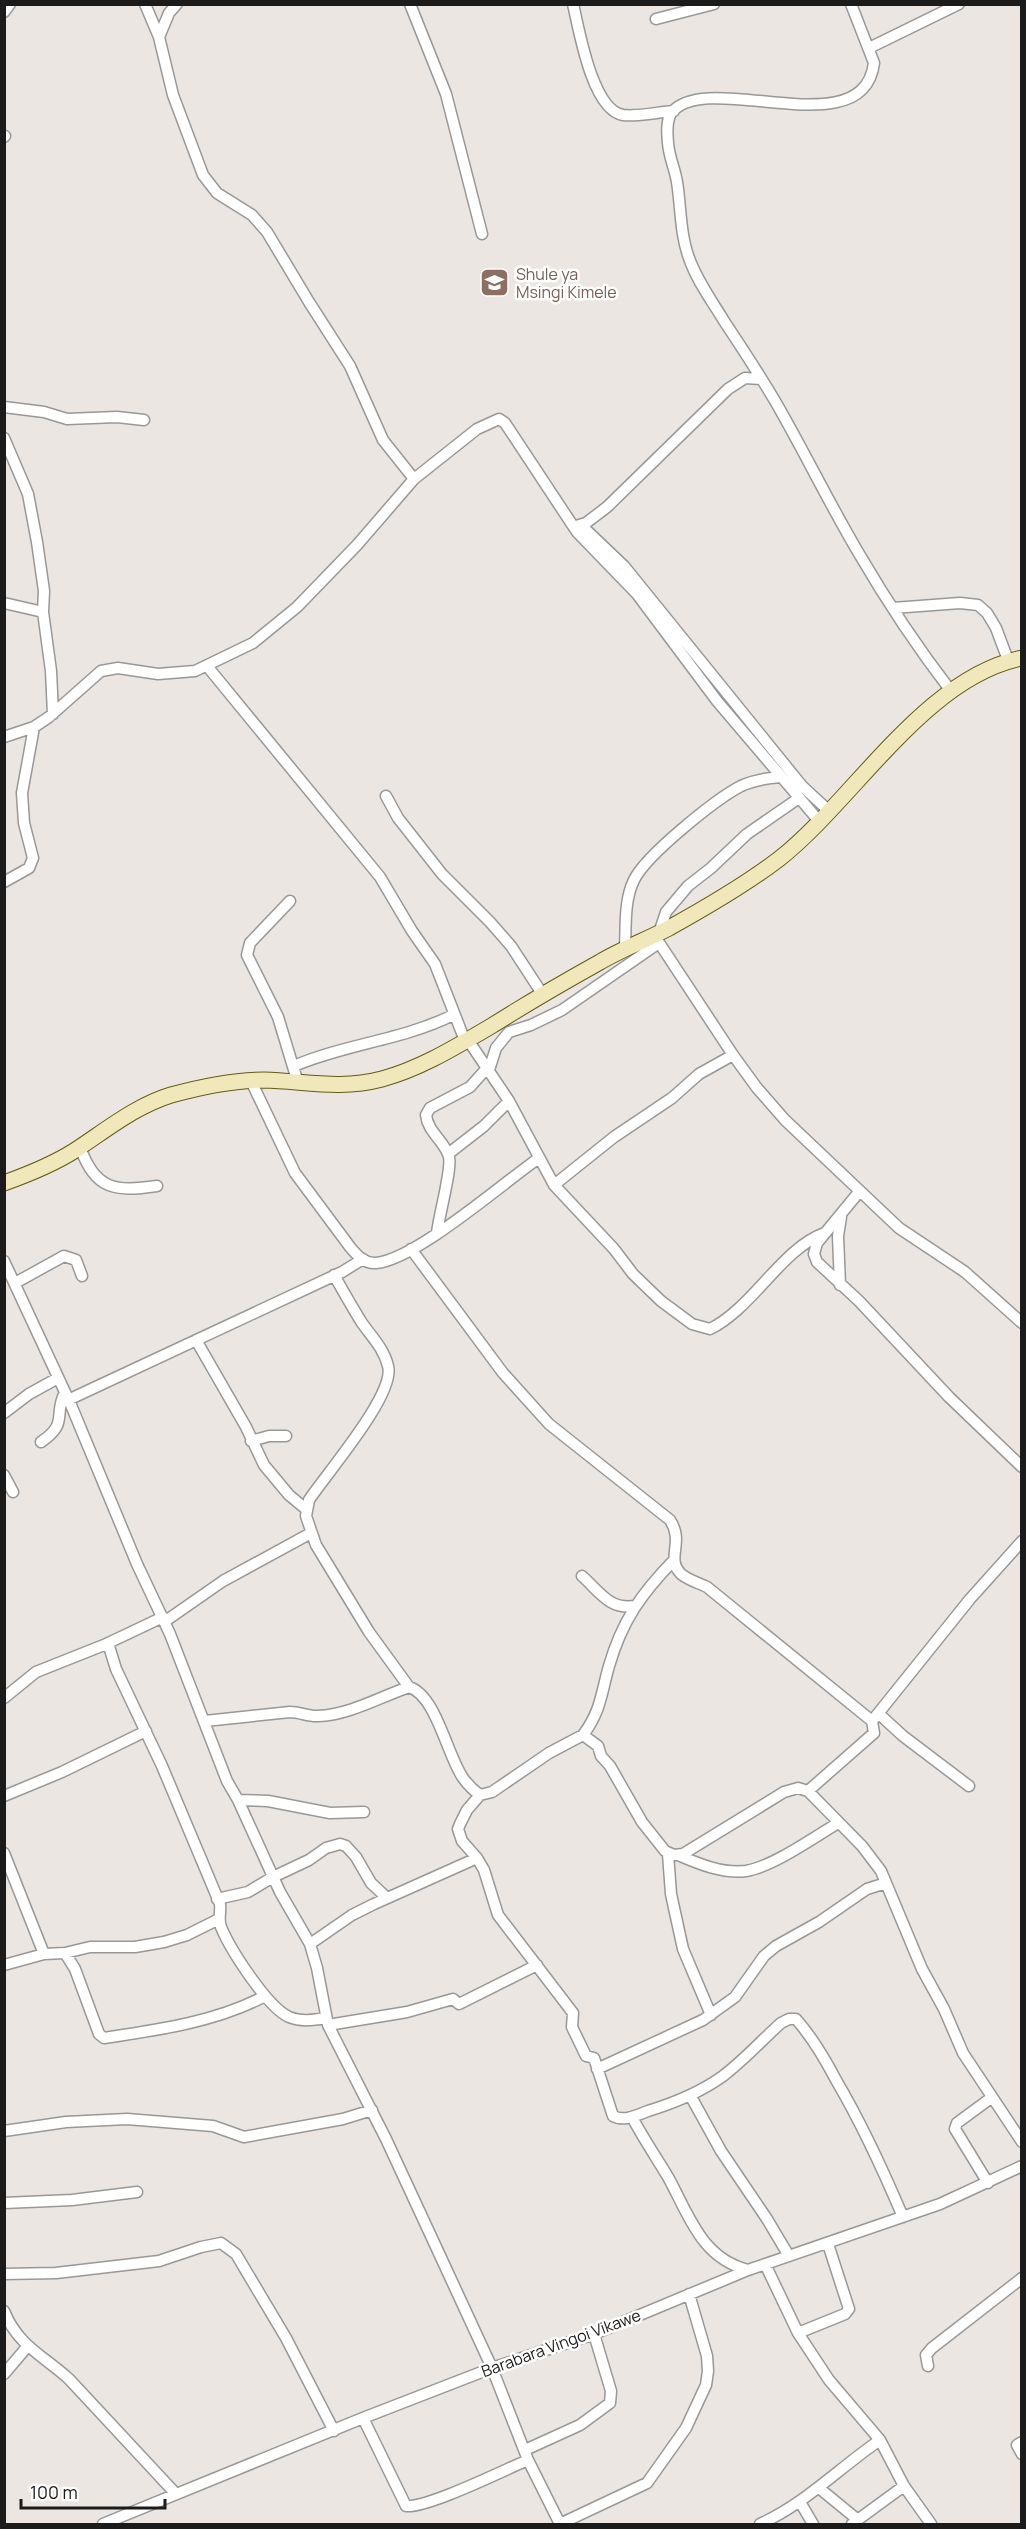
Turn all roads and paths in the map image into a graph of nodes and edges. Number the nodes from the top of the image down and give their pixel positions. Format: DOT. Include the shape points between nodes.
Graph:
graph roads {
  1 [pos="10,4"];
  2 [pos="145,4"];
  3 [pos="177,4"];
  4 [pos="410,4"];
  5 [pos="573,4"];
  6 [pos="714,4"];
  7 [pos="850,4"];
  8 [pos="959,4"];
  9 [pos="4,12"];
  10 [pos="656,19"];
  11 [pos="159,37"];
  12 [pos="869,48"];
  13 [pos="674,111"];
  14 [pos="482,234"];
  15 [pos="761,379"];
  16 [pos="4,407"];
  17 [pos="144,420"];
  18 [pos="4,438"];
  19 [pos="414,479"];
  20 [pos="577,526"];
  21 [pos="4,603"];
  22 [pos="893,608"];
  23 [pos="43,612"];
  24 [pos="1015,659"];
  25 [pos="207,666"];
  26 [pos="951,691"];
  27 [pos="53,714"];
  28 [pos="34,726"];
  29 [pos="4,738"];
  30 [pos="782,777"];
  31 [pos="386,796"];
  32 [pos="799,798"];
  33 [pos="824,816"];
  34 [pos="4,882"];
  35 [pos="290,901"];
  36 [pos="657,937"];
  37 [pos="625,948"];
  38 [pos="543,995"];
  39 [pos="453,1015"];
  40 [pos="467,1041"];
  41 [pos="733,1054"];
  42 [pos="294,1066"];
  43 [pos="488,1069"];
  44 [pos="251,1081"];
  45 [pos="298,1083"];
  46 [pos="509,1101"];
  47 [pos="80,1147"];
  48 [pos="448,1154"];
  49 [pos="539,1158"];
  50 [pos="4,1183"];
  51 [pos="554,1185"];
  52 [pos="157,1186"];
  53 [pos="859,1192"];
  54 [pos="842,1212"];
  55 [pos="437,1233"];
  56 [pos="825,1233"];
  57 [pos="411,1249"];
  58 [pos="363,1259"];
  59 [pos="4,1261"];
  60 [pos="334,1275"];
  61 [pos="82,1276"];
  62 [pos="15,1283"];
  63 [pos="840,1285"];
  64 [pos="1022,1323"];
  65 [pos="196,1340"];
  66 [pos="58,1378"];
  67 [pos="67,1396"];
  68 [pos="4,1413"];
  69 [pos="286,1436"];
  70 [pos="251,1441"];
  71 [pos="41,1442"];
  72 [pos="1022,1467"];
  73 [pos="4,1475"];
  74 [pos="14,1492"];
  75 [pos="307,1510"];
  76 [pos="311,1533"];
  77 [pos="1022,1541"];
  78 [pos="674,1560"];
  79 [pos="582,1576"];
  80 [pos="635,1606"];
  81 [pos="163,1620"];
  82 [pos="108,1643"];
  83 [pos="409,1687"];
  84 [pos="4,1698"];
  85 [pos="876,1717"];
  86 [pos="205,1721"];
  87 [pos="146,1731"];
  88 [pos="583,1735"];
  89 [pos="969,1786"];
  90 [pos="808,1791"];
  91 [pos="480,1795"];
  92 [pos="4,1796"];
  93 [pos="238,1800"];
  94 [pos="364,1812"];
  95 [pos="838,1823"];
  96 [pos="4,1853"];
  97 [pos="673,1855"];
  98 [pos="477,1858"];
  99 [pos="273,1877"];
  100 [pos="886,1883"];
  101 [pos="387,1898"];
  102 [pos="217,1899"];
  103 [pos="219,1920"];
  104 [pos="310,1944"];
  105 [pos="65,1953"];
  106 [pos="44,1954"];
  107 [pos="4,1965"];
  108 [pos="537,1965"];
  109 [pos="265,1996"];
  110 [pos="711,2015"];
  111 [pos="327,2022"];
  112 [pos="597,2069"];
  113 [pos="690,2094"];
  114 [pos="991,2098"];
  115 [pos="372,2110"];
  116 [pos="633,2116"];
  117 [pos="4,2131"];
  118 [pos="1022,2142"];
  119 [pos="1022,2166"];
  120 [pos="988,2183"];
  121 [pos="137,2192"];
  122 [pos="4,2203"];
  123 [pos="903,2217"];
  124 [pos="828,2244"];
  125 [pos="789,2256"];
  126 [pos="765,2264"];
  127 [pos="748,2270"];
  128 [pos="4,2274"];
  129 [pos="1020,2284"];
  130 [pos="689,2294"];
  131 [pos="4,2311"];
  132 [pos="798,2333"];
  133 [pos="594,2334"];
  134 [pos="27,2347"];
  135 [pos="928,2366"];
  136 [pos="492,2368"];
  137 [pos="4,2374"];
  138 [pos="363,2418"];
  139 [pos="334,2431"];
  140 [pos="880,2440"];
  141 [pos="1022,2442"];
  142 [pos="1022,2454"];
  143 [pos="527,2455"];
  144 [pos="904,2486"];
  145 [pos="819,2488"];
  146 [pos="176,2494"];
  147 [pos="800,2502"];
  148 [pos="855,2522"];
  149 [pos="103,2524"];
  150 [pos="560,2524"];
  151 [pos="760,2524"];
  152 [pos="813,2524"];
  153 [pos="931,2524"];
  1 -- 9 [label="street"];
  2 -- 11 [label="street"];
  3 -- 11 [label="street"];
  4 -- 14 [label="street" via="446,94"];
  5 -- 13 [label="street" via="592,78 610,108 624,115"];
  6 -- 10 [label="street"];
  7 -- 12 [label="street"];
  8 -- 12 [label="street"];
  11 -- 19 [label="street" via="174,95 203,175 217,192 252,215 267,232 350,366 383,440"];
  12 -- 13 [label="street" via="874,63 865,87 836,103 706,100"];
  13 -- 15 [label="street" via="668,125 668,144 689,258 700,284"];
  15 -- 20 [label="street" via="745,378 728,389 629,486"];
  15 -- 22 [label="street"];
  16 -- 17 [label="street" via="67,419"];
  18 -- 23 [label="street" via="28,494 44,591"];
  19 -- 20 [label="street" via="477,429 499,419"];
  19 -- 25 [label="street" via="297,607 253,644"];
  20 -- 30 [label="street" via="637,594 717,701"];
  20 -- 33 [label="street" via="624,566"];
  21 -- 23 [label="street"];
  22 -- 24 [label="street" via="978,605"];
  22 -- 26 [label="street"];
  23 -- 27 [label="street"];
  24 -- 26 [label="street" via="987,669"];
  25 -- 27 [label="street" via="178,674 118,668 101,671"];
  25 -- 39 [label="street" via="380,877 435,964"];
  26 -- 33 [label="street" via="885,750"];
  27 -- 28 [label="street"];
  28 -- 29 [label="street"];
  28 -- 34 [label="street" via="22,793 24,823 33,858 29,868"];
  30 -- 32 [label="street"];
  30 -- 37 [label="street" via="756,780 728,794 649,858 628,897"];
  31 -- 38 [label="street" via="398,818 442,874 511,946"];
  32 -- 33 [label="street"];
  32 -- 36 [label="street" via="747,834 688,886 666,912"];
  33 -- 36 [label="street" via="781,858"];
  35 -- 42 [label="street" via="250,943 247,955 275,1011"];
  36 -- 37 [label="street"];
  36 -- 41 [label="street"];
  36 -- 43 [label="street" via="562,1010 509,1032 496,1048"];
  37 -- 38 [label="street"];
  38 -- 40 [label="street"];
  39 -- 40 [label="street"];
  39 -- 42 [label="street" via="421,1030 320,1055"];
  40 -- 43 [label="street"];
  40 -- 45 [label="street" via="425,1064 381,1079 326,1086"];
  41 -- 51 [label="street" via="699,1074"];
  41 -- 53 [label="street" via="785,1120"];
  42 -- 45 [label="street"];
  43 -- 46 [label="street"];
  43 -- 48 [label="street" via="470,1087 427,1111 426,1122"];
  44 -- 45 [label="street"];
  44 -- 47 [label="street" via="216,1085 156,1101"];
  44 -- 58 [label="street" via="295,1173"];
  46 -- 48 [label="street"];
  46 -- 49 [label="street"];
  47 -- 50 [label="street" via="46,1167"];
  47 -- 52 [label="street" via="92,1175 102,1182 135,1189"];
  48 -- 55 [label="street" via="449,1174"];
  49 -- 51 [label="street"];
  49 -- 55 [label="street"];
  51 -- 56 [label="street" via="661,1301 704,1329 719,1324 808,1241"];
  53 -- 54 [label="street"];
  53 -- 64 [label="street" via="899,1228 965,1272"];
  54 -- 56 [label="street"];
  54 -- 63 [label="street" via="838,1236"];
  55 -- 57 [label="street"];
  56 -- 63 [label="street" via="814,1254"];
  57 -- 58 [label="street" via="380,1262"];
  57 -- 78 [label="street" via="504,1373 549,1424 670,1520 678,1535"];
  58 -- 60 [label="street"];
  59 -- 62 [label="street"];
  60 -- 65 [label="street"];
  60 -- 75 [label="street" via="390,1370 370,1416 309,1500"];
  61 -- 62 [label="street" via="76,1260 64,1256"];
  62 -- 66 [label="street"];
  63 -- 72 [label="street"];
  65 -- 67 [label="street"];
  65 -- 70 [label="street"];
  66 -- 67 [label="street"];
  66 -- 68 [label="street"];
  67 -- 71 [label="street" via="61,1401 55,1431"];
  67 -- 81 [label="street"];
  69 -- 70 [label="street"];
  70 -- 75 [label="street" via="264,1465"];
  73 -- 74 [label="street"];
  75 -- 76 [label="street"];
  76 -- 81 [label="street" via="223,1581"];
  76 -- 83 [label="street" via="358,1614"];
  77 -- 85 [label="street"];
  78 -- 80 [label="street"];
  78 -- 85 [label="street" via="682,1575 707,1587"];
  79 -- 80 [label="street" via="612,1604"];
  80 -- 88 [label="street" via="609,1665 597,1715"];
  81 -- 82 [label="street"];
  81 -- 86 [label="street"];
  82 -- 84 [label="street" via="36,1672"];
  82 -- 87 [label="street"];
  83 -- 86 [label="street" via="317,1717 291,1712"];
  83 -- 91 [label="street" via="426,1699 462,1777"];
  85 -- 89 [label="street"];
  85 -- 90 [label="street" via="874,1733"];
  86 -- 93 [label="street" via="226,1781"];
  87 -- 92 [label="street"];
  87 -- 102 [label="street"];
  88 -- 91 [label="street" via="492,1792"];
  88 -- 97 [label="street" via="598,1746 642,1822"];
  90 -- 95 [label="street"];
  90 -- 97 [label="street" via="798,1788 784,1792"];
  91 -- 98 [label="street" via="458,1829 462,1841"];
  93 -- 94 [label="street" via="276,1802 330,1813"];
  93 -- 99 [label="street"];
  95 -- 97 [label="street" via="760,1867 745,1871 708,1867"];
  95 -- 100 [label="street" via="873,1860"];
  96 -- 106 [label="street"];
  97 -- 110 [label="street" via="671,1893 683,1949"];
  98 -- 101 [label="street"];
  98 -- 108 [label="street" via="497,1913"];
  99 -- 101 [label="street" via="340,1844 356,1857 371,1883"];
  99 -- 102 [label="street" via="248,1892"];
  99 -- 104 [label="street"];
  100 -- 110 [label="street" via="867,1889 764,1956 735,1996"];
  100 -- 114 [label="street" via="963,2053"];
  101 -- 104 [label="street" via="352,1915"];
  102 -- 103 [label="street"];
  103 -- 105 [label="street" via="164,1942 135,1947 90,1947"];
  103 -- 109 [label="street" via="230,1944"];
  104 -- 111 [label="street"];
  105 -- 106 [label="street"];
  105 -- 109 [label="street" via="104,2038 183,2024 247,2006"];
  106 -- 107 [label="street"];
  108 -- 111 [label="street" via="459,2004 453,1999 406,2012"];
  108 -- 112 [label="street" via="573,2013 572,2027 586,2056 594,2058"];
  109 -- 111 [label="street" via="288,2017"];
  110 -- 112 [label="street"];
  111 -- 115 [label="street"];
  112 -- 116 [label="street" via="614,2116"];
  113 -- 116 [label="street"];
  113 -- 123 [label="street" via="723,2076 781,2023 796,2019 845,2095"];
  113 -- 125 [label="street" via="721,2151 768,2218"];
  114 -- 118 [label="street"];
  114 -- 120 [label="street" via="957,2123 955,2129"];
  115 -- 117 [label="street" via="244,2137 213,2126 127,2119"];
  115 -- 136 [label="street"];
  116 -- 127 [label="street" via="696,2232 723,2260"];
  119 -- 120 [label="street, Barabara Vingoi Vikawe"];
  120 -- 123 [label="street, Barabara Vingoi Vikawe"];
  121 -- 122 [label="street"];
  123 -- 124 [label="street, Barabara Vingoi Vikawe"];
  124 -- 125 [label="street, Barabara Vingoi Vikawe"];
  124 -- 132 [label="street" via="849,2309"];
  125 -- 126 [label="street, Barabara Vingoi Vikawe"];
  126 -- 127 [label="street, Barabara Vingoi Vikawe"];
  126 -- 132 [label="street"];
  127 -- 130 [label="street, Barabara Vingoi Vikawe"];
  128 -- 139 [label="street" via="56,2273 159,2261 201,2247 227,2245 286,2338"];
  129 -- 135 [label="street" via="932,2348 926,2355"];
  130 -- 133 [label="street, Barabara Vingoi Vikawe"];
  130 -- 150 [label="street" via="708,2371 706,2385 686,2428 648,2483"];
  131 -- 134 [label="street"];
  132 -- 140 [label="street" via="829,2380"];
  133 -- 136 [label="street, Barabara Vingoi Vikawe"];
  133 -- 143 [label="street" via="611,2391 610,2403"];
  134 -- 137 [label="street"];
  134 -- 146 [label="street" via="69,2379"];
  136 -- 138 [label="street, Barabara Vingoi Vikawe"];
  136 -- 143 [label="street"];
  138 -- 139 [label="street, Barabara Vingoi Vikawe"];
  138 -- 143 [label="street" via="406,2506 438,2498"];
  139 -- 146 [label="street, Barabara Vingoi Vikawe"];
  140 -- 144 [label="street"];
  140 -- 145 [label="street" via="847,2462"];
  141 -- 142 [label="street" via="1017,2445"];
  143 -- 150 [label="street"];
  144 -- 148 [label="street"];
  144 -- 153 [label="street"];
  145 -- 147 [label="street"];
  145 -- 148 [label="street"];
  146 -- 149 [label="street, Barabara Vingoi Vikawe"];
  147 -- 151 [label="street"];
  147 -- 152 [label="street"];
}
